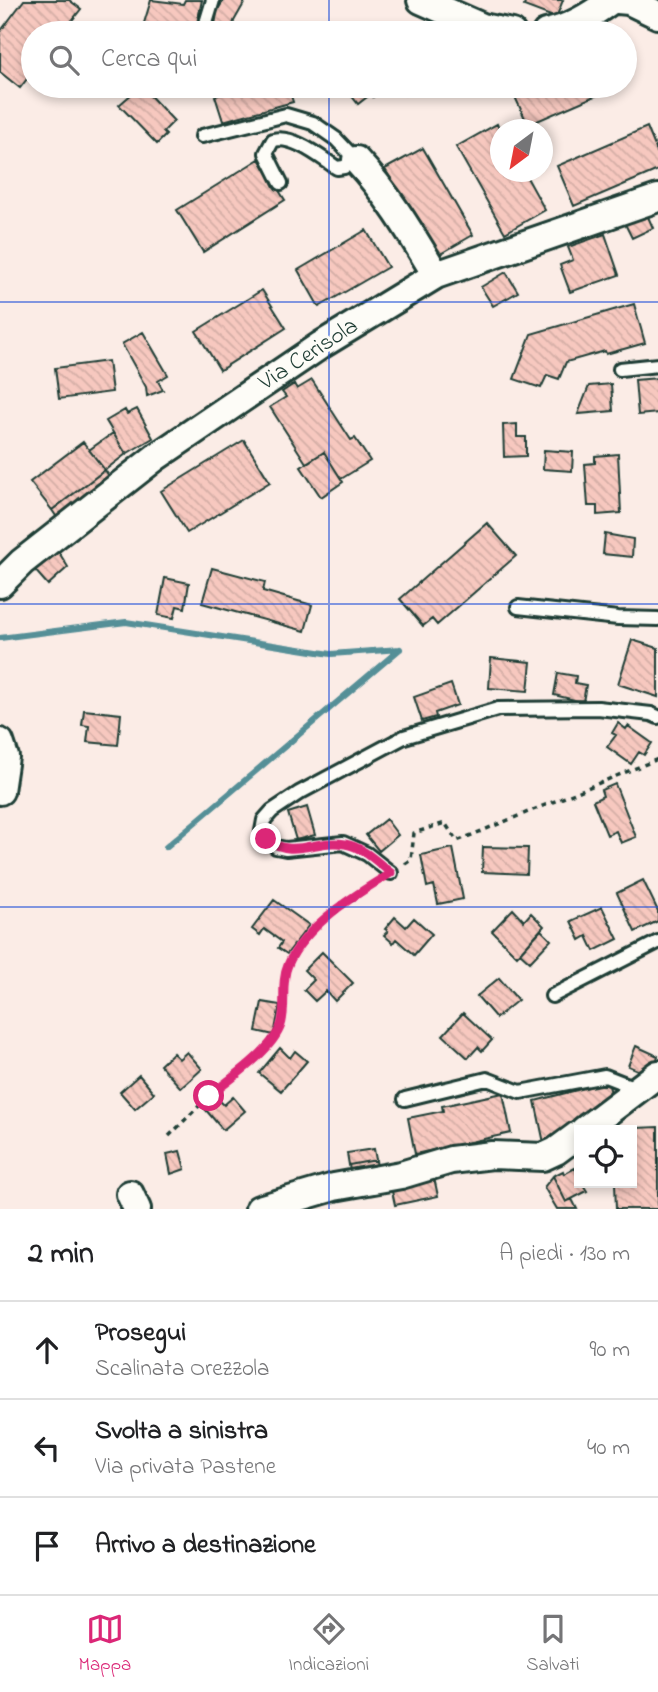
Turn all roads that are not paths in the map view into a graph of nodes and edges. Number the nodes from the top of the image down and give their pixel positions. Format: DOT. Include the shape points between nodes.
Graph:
graph roads {
  1 [pos="213,0"];
  2 [pos="421,0"];
  3 [pos="612,0"];
  4 [pos="618,0"];
  5 [pos="658,15"];
  6 [pos="205,21"];
  7 [pos="468,21"];
  8 [pos="580,21"];
  9 [pos="202,136"];
  10 [pos="356,160"];
  11 [pos="281,183"];
  12 [pos="658,198"];
  13 [pos="436,275"];
  14 [pos="658,365"];
  15 [pos="620,369"];
  16 [pos="0,584"];
  17 [pos="518,607"];
  18 [pos="658,619"];
  19 [pos="658,718"];
  20 [pos="0,742"];
  21 [pos="0,791"];
  22 [pos="391,873"];
  23 [pos="658,942"];
  24 [pos="551,996"];
  25 [pos="658,1074"];
  26 [pos="634,1091"];
  27 [pos="405,1098"];
  28 [pos="590,1125"];
  29 [pos="574,1138"];
  30 [pos="259,1209"];
  1 -- 6 [label="lane"];
  2 -- 7 [label="street"];
  3 -- 8 [label="street"];
  4 -- 5 [label="street"];
  9 -- 10 [label="lane" via="286,115 313,123"];
  10 -- 11 [label="lane" via="337,168 294,142 274,140 266,153"];
  10 -- 13 [label="street"];
  12 -- 13 [label="street, Via Cerisola"];
  13 -- 16 [label="street, Via Cerisola" via="321,345 156,457"];
  14 -- 15 [label="lane"];
  17 -- 18 [label="lane"];
  19 -- 22 [label="lane" via="598,708 498,709 404,737 299,793 264,820 262,831 276,847 343,843"];
  20 -- 21 [label="street" via="5,757"];
  23 -- 24 [label="lane"];
  25 -- 26 [label="street"];
  26 -- 27 [label="lane" via="605,1076 520,1092 487,1079"];
  26 -- 28 [label="street"];
  29 -- 30 [label="street" via="543,1157 492,1155 451,1160"];
}
